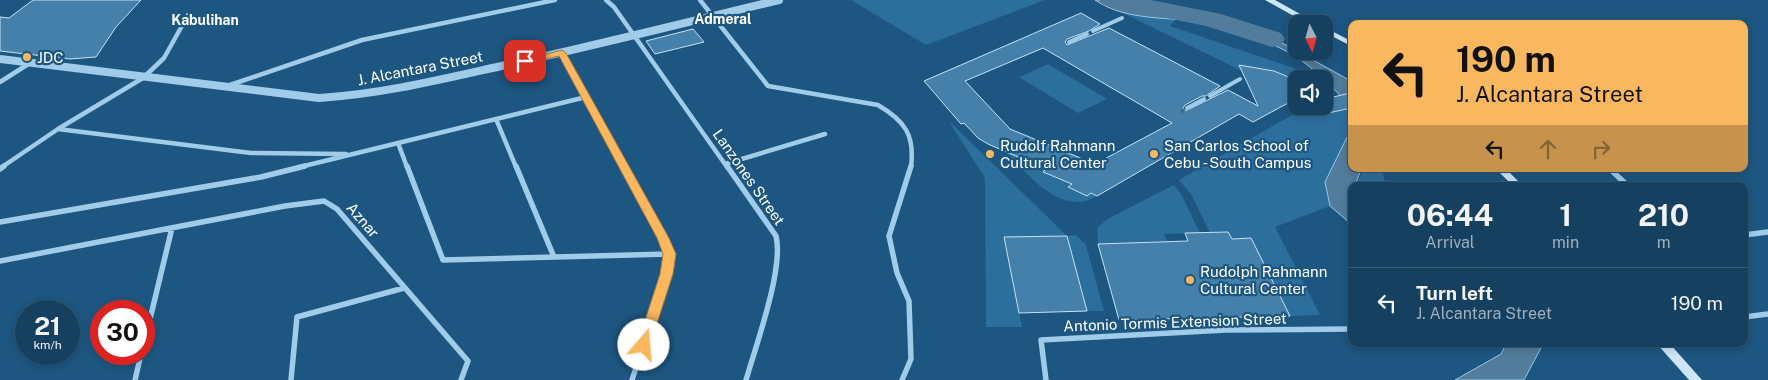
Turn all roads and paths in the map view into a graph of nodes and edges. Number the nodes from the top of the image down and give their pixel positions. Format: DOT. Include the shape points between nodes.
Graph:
graph roads {
  1 [pos="555,0"];
  2 [pos="606,0"];
  3 [pos="700,0"];
  4 [pos="779,0"];
  5 [pos="1269,0"];
  6 [pos="188,15"];
  7 [pos="1297,15"];
  8 [pos="714,16"];
  9 [pos="1122,18"];
  10 [pos="1093,31"];
  11 [pos="1087,34"];
  12 [pos="1333,34"];
  13 [pos="634,35"];
  14 [pos="1069,42"];
  15 [pos="1348,42"];
  16 [pos="562,53"];
  17 [pos="0,59"];
  18 [pos="30,63"];
  19 [pos="143,78"];
  20 [pos="1240,79"];
  21 [pos="0,82"];
  22 [pos="224,87"];
  23 [pos="1210,96"];
  24 [pos="586,97"];
  25 [pos="1204,99"];
  26 [pos="1188,108"];
  27 [pos="496,119"];
  28 [pos="58,129"];
  29 [pos="825,134"];
  30 [pos="398,143"];
  31 [pos="356,153"];
  32 [pos="725,164"];
  33 [pos="0,169"];
  34 [pos="1504,172"];
  35 [pos="1613,172"];
  36 [pos="1514,182"];
  37 [pos="1624,182"];
  38 [pos="0,222"];
  39 [pos="172,228"];
  40 [pos="1768,232"];
  41 [pos="1748,234"];
  42 [pos="669,254"];
  43 [pos="554,257"];
  44 [pos="0,261"];
  45 [pos="404,288"];
  46 [pos="155,300"];
  47 [pos="1768,314"];
  48 [pos="1748,316"];
  49 [pos="1348,329"];
  50 [pos="1666,347"];
  51 [pos="138,365"];
  52 [pos="135,380"];
  53 [pos="291,380"];
  54 [pos="461,380"];
  55 [pos="632,380"];
  56 [pos="746,380"];
  57 [pos="902,380"];
  58 [pos="1046,380"];
  59 [pos="1696,380"];
  1 -- 22 [label="street" via="362,40"];
  2 -- 13 [label="street, Lanzones Street"];
  3 -- 8 [label="street"];
  4 -- 8 [label="street, J. Alcantara Street"];
  5 -- 7 [label="main road"];
  6 -- 19 [label="street" via="164,58"];
  8 -- 13 [label="street, J. Alcantara Street"];
  8 -- 57 [label="street" via="768,86 878,105 893,114 911,137 911,166 890,236 897,273 909,301 911,359"];
  9 -- 10 [label="street"];
  11 -- 14 [label="street"];
  12 -- 15 [label="main road"];
  13 -- 16 [label="street, J. Alcantara Street"];
  13 -- 32 [label="street, Lanzones Street"];
  16 -- 22 [label="street, J. Alcantara Street" via="362,95 319,98"];
  16 -- 24 [label="street"];
  17 -- 18 [label="street, J. Alcantara Street"];
  18 -- 19 [label="street, J. Alcantara Street"];
  18 -- 21 [label="street"];
  19 -- 22 [label="street, J. Alcantara Street"];
  19 -- 28 [label="street"];
  20 -- 23 [label="street"];
  24 -- 27 [label="street"];
  24 -- 42 [label="street"];
  25 -- 26 [label="street"];
  27 -- 30 [label="street"];
  27 -- 43 [label="street"];
  28 -- 31 [label="street" via="251,153"];
  28 -- 33 [label="street"];
  29 -- 32 [label="street"];
  30 -- 31 [label="street"];
  30 -- 43 [label="street" via="443,260"];
  31 -- 38 [label="street" via="261,177"];
  32 -- 56 [label="street, Lanzones Street" via="770,225 779,248 777,268"];
  34 -- 36 [label="main road"];
  35 -- 37 [label="street"];
  39 -- 44 [label="street, Aznar"];
  39 -- 45 [label="street, Aznar" via="324,201 337,208"];
  39 -- 46 [label="street"];
  40 -- 41 [label="street"];
  42 -- 43 [label="street"];
  42 -- 55 [label="street" via="666,274"];
  45 -- 53 [label="street" via="298,318"];
  45 -- 54 [label="street, Aznar" via="468,361"];
  47 -- 48 [label="street"];
  49 -- 58 [label="street, Antonio Tormis Extension Street" via="1226,330 1040,340"];
  50 -- 59 [label="main road"];
  51 -- 52 [label="street"];
}
